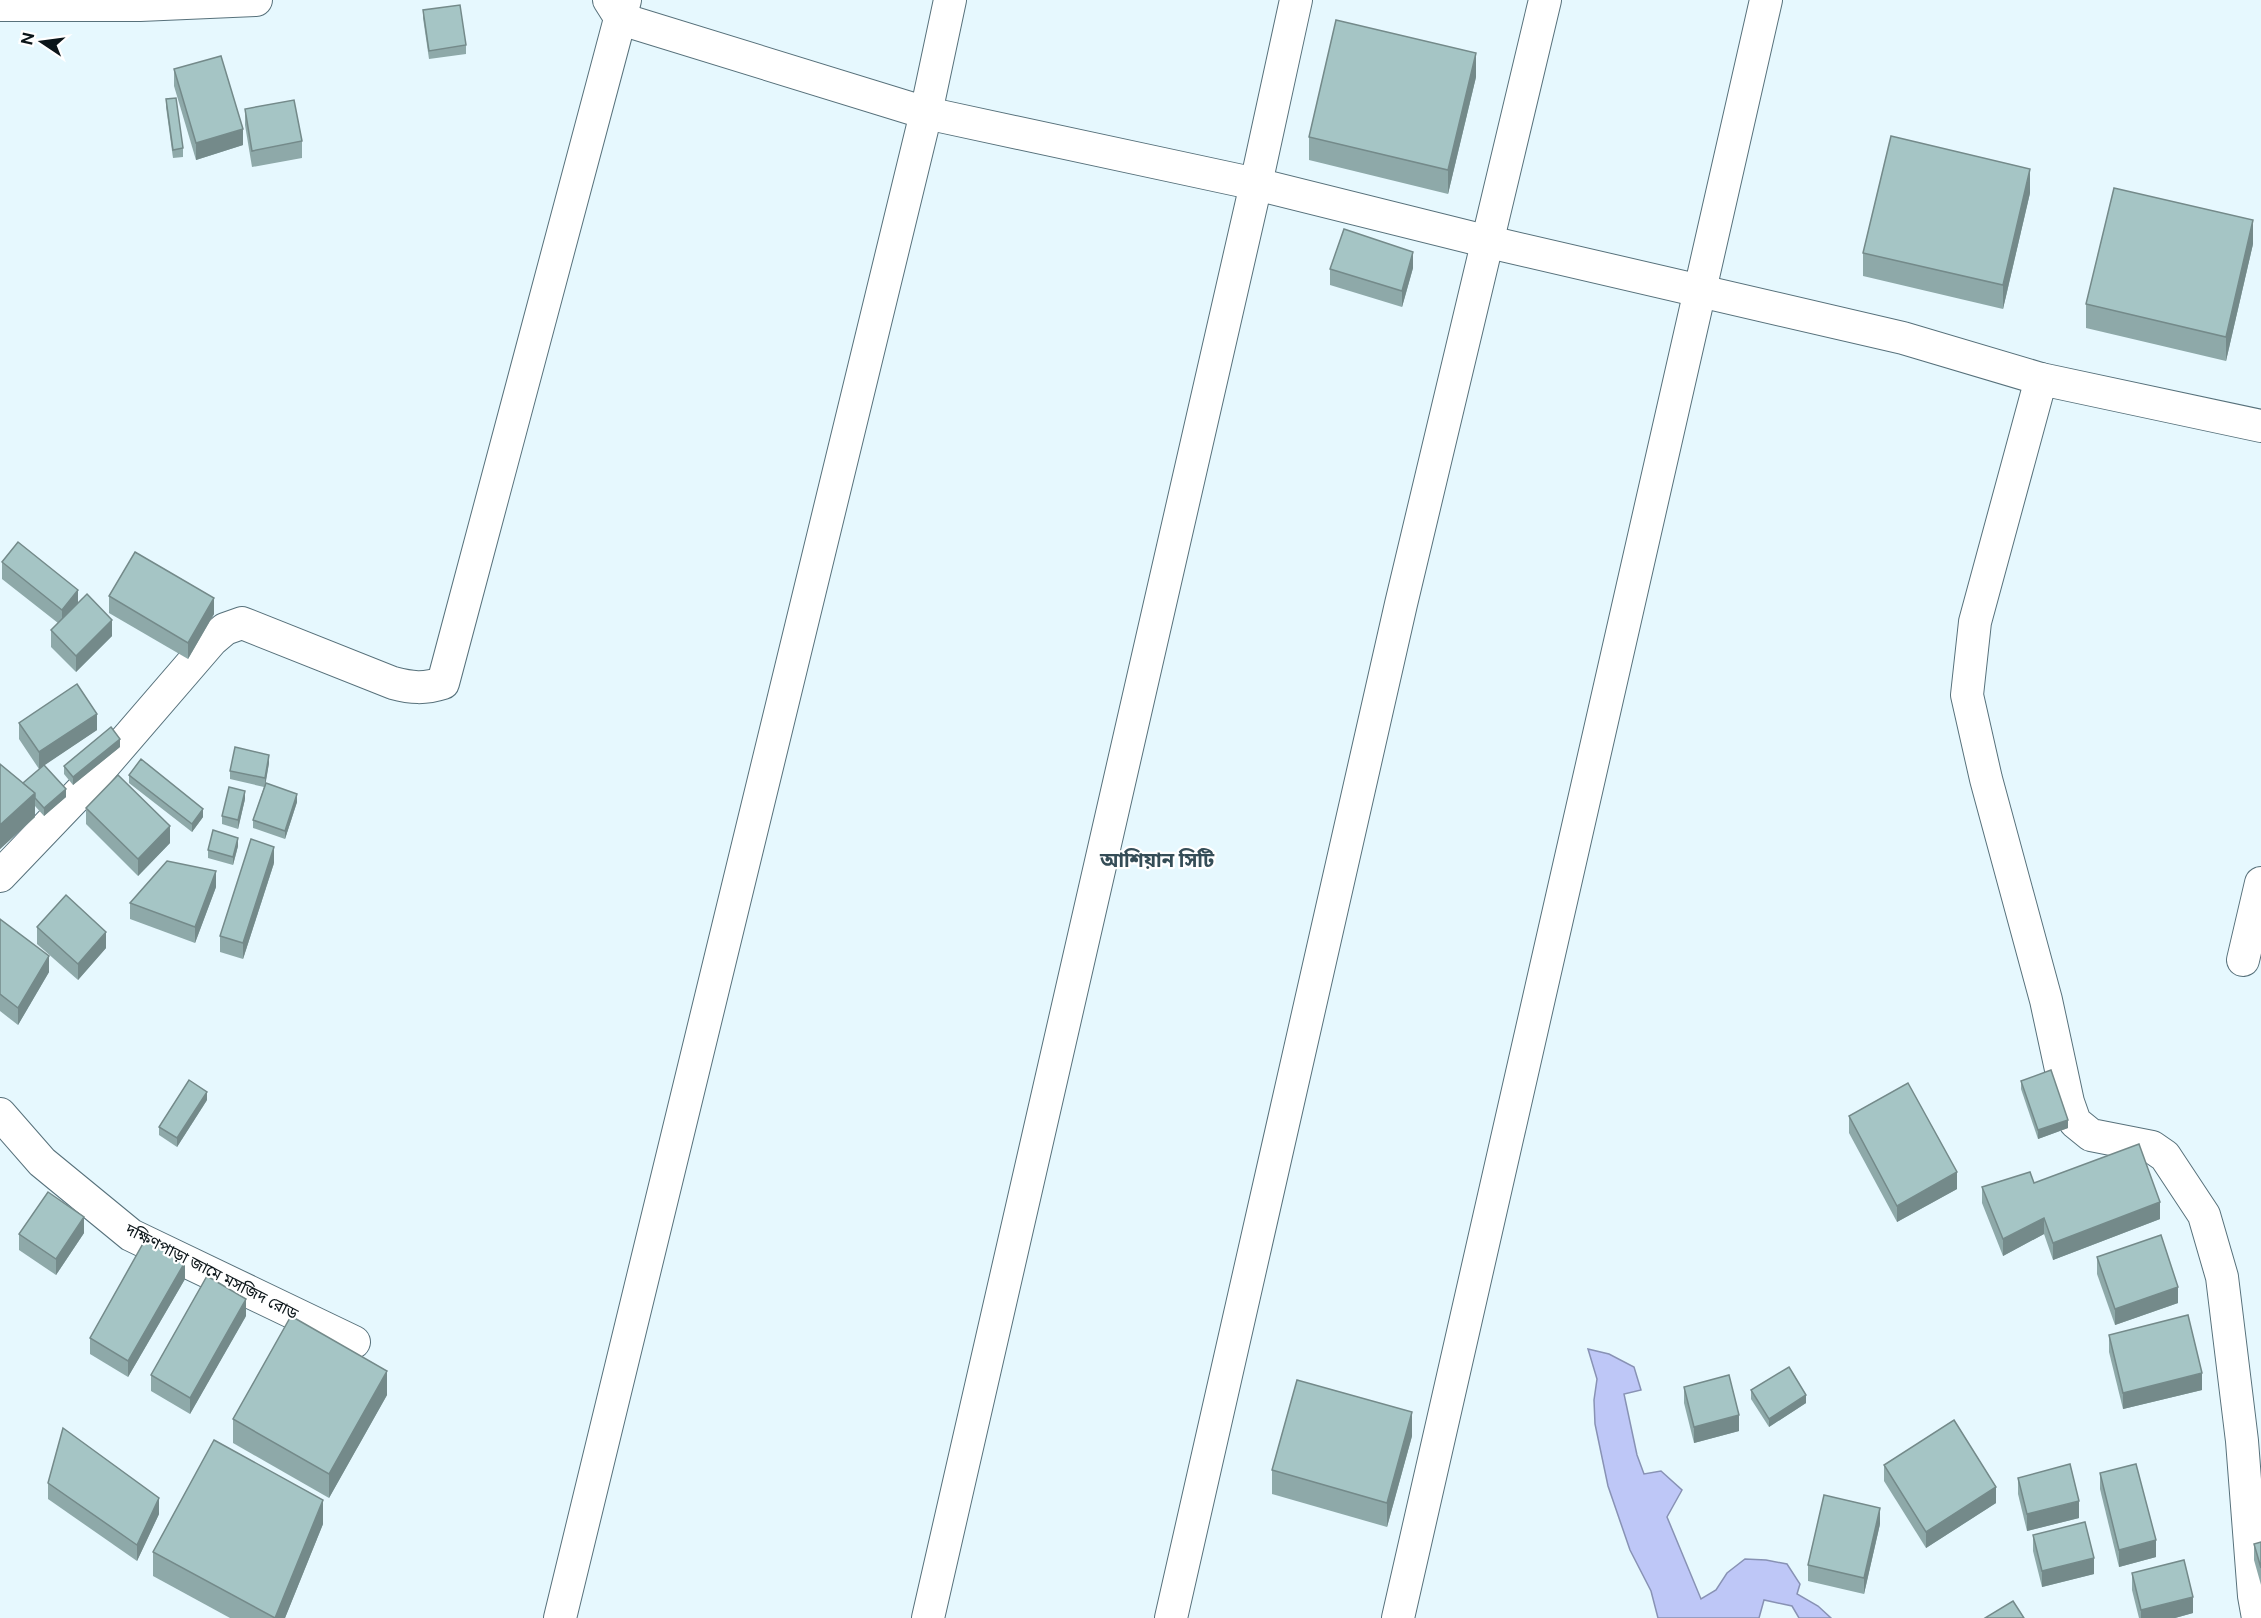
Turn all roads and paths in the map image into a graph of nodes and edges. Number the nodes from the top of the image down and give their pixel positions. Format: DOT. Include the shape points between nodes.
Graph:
graph roads {
  1 [pos="256,0"];
  2 [pos="950,0"];
  3 [pos="1296,0"];
  4 [pos="1545,0"];
  5 [pos="1766,0"];
  6 [pos="3,5"];
  7 [pos="618,6"];
  8 [pos="926,113"];
  9 [pos="1256,184"];
  10 [pos="1489,242"];
  11 [pos="1700,291"];
  12 [pos="2040,379"];
  13 [pos="2261,426"];
  14 [pos="0,876"];
  15 [pos="2261,883"];
  16 [pos="2242,960"];
  17 [pos="0,1114"];
  18 [pos="354,1342"];
  19 [pos="560,1618"];
  20 [pos="928,1618"];
  21 [pos="1171,1618"];
  22 [pos="1398,1618"];
  23 [pos="2258,1618"];
  1 -- 6 [label="street"];
  2 -- 8 [label="street"];
  3 -- 9 [label="street"];
  4 -- 10 [label="street"];
  5 -- 11 [label="street"];
  7 -- 8 [label="street"];
  7 -- 14 [label="street" via="442,683 413,689 242,623 225,629 87,785"];
  8 -- 9 [label="street"];
  8 -- 19 [label="street"];
  9 -- 10 [label="street"];
  9 -- 20 [label="street"];
  10 -- 11 [label="street"];
  10 -- 21 [label="street" via="1401,604"];
  11 -- 12 [label="street" via="1903,338"];
  11 -- 22 [label="street"];
  12 -- 13 [label="street"];
  12 -- 23 [label="street" via="1975,622 1967,695 2075,1122 2091,1136 2152,1147 2165,1156 2204,1215 2222,1277"];
  15 -- 16 [label="street"];
  17 -- 18 [label="street, দক্ষিণপাড়া জামে মসজিদ রোড" via="42,1162 131,1235"];
}
